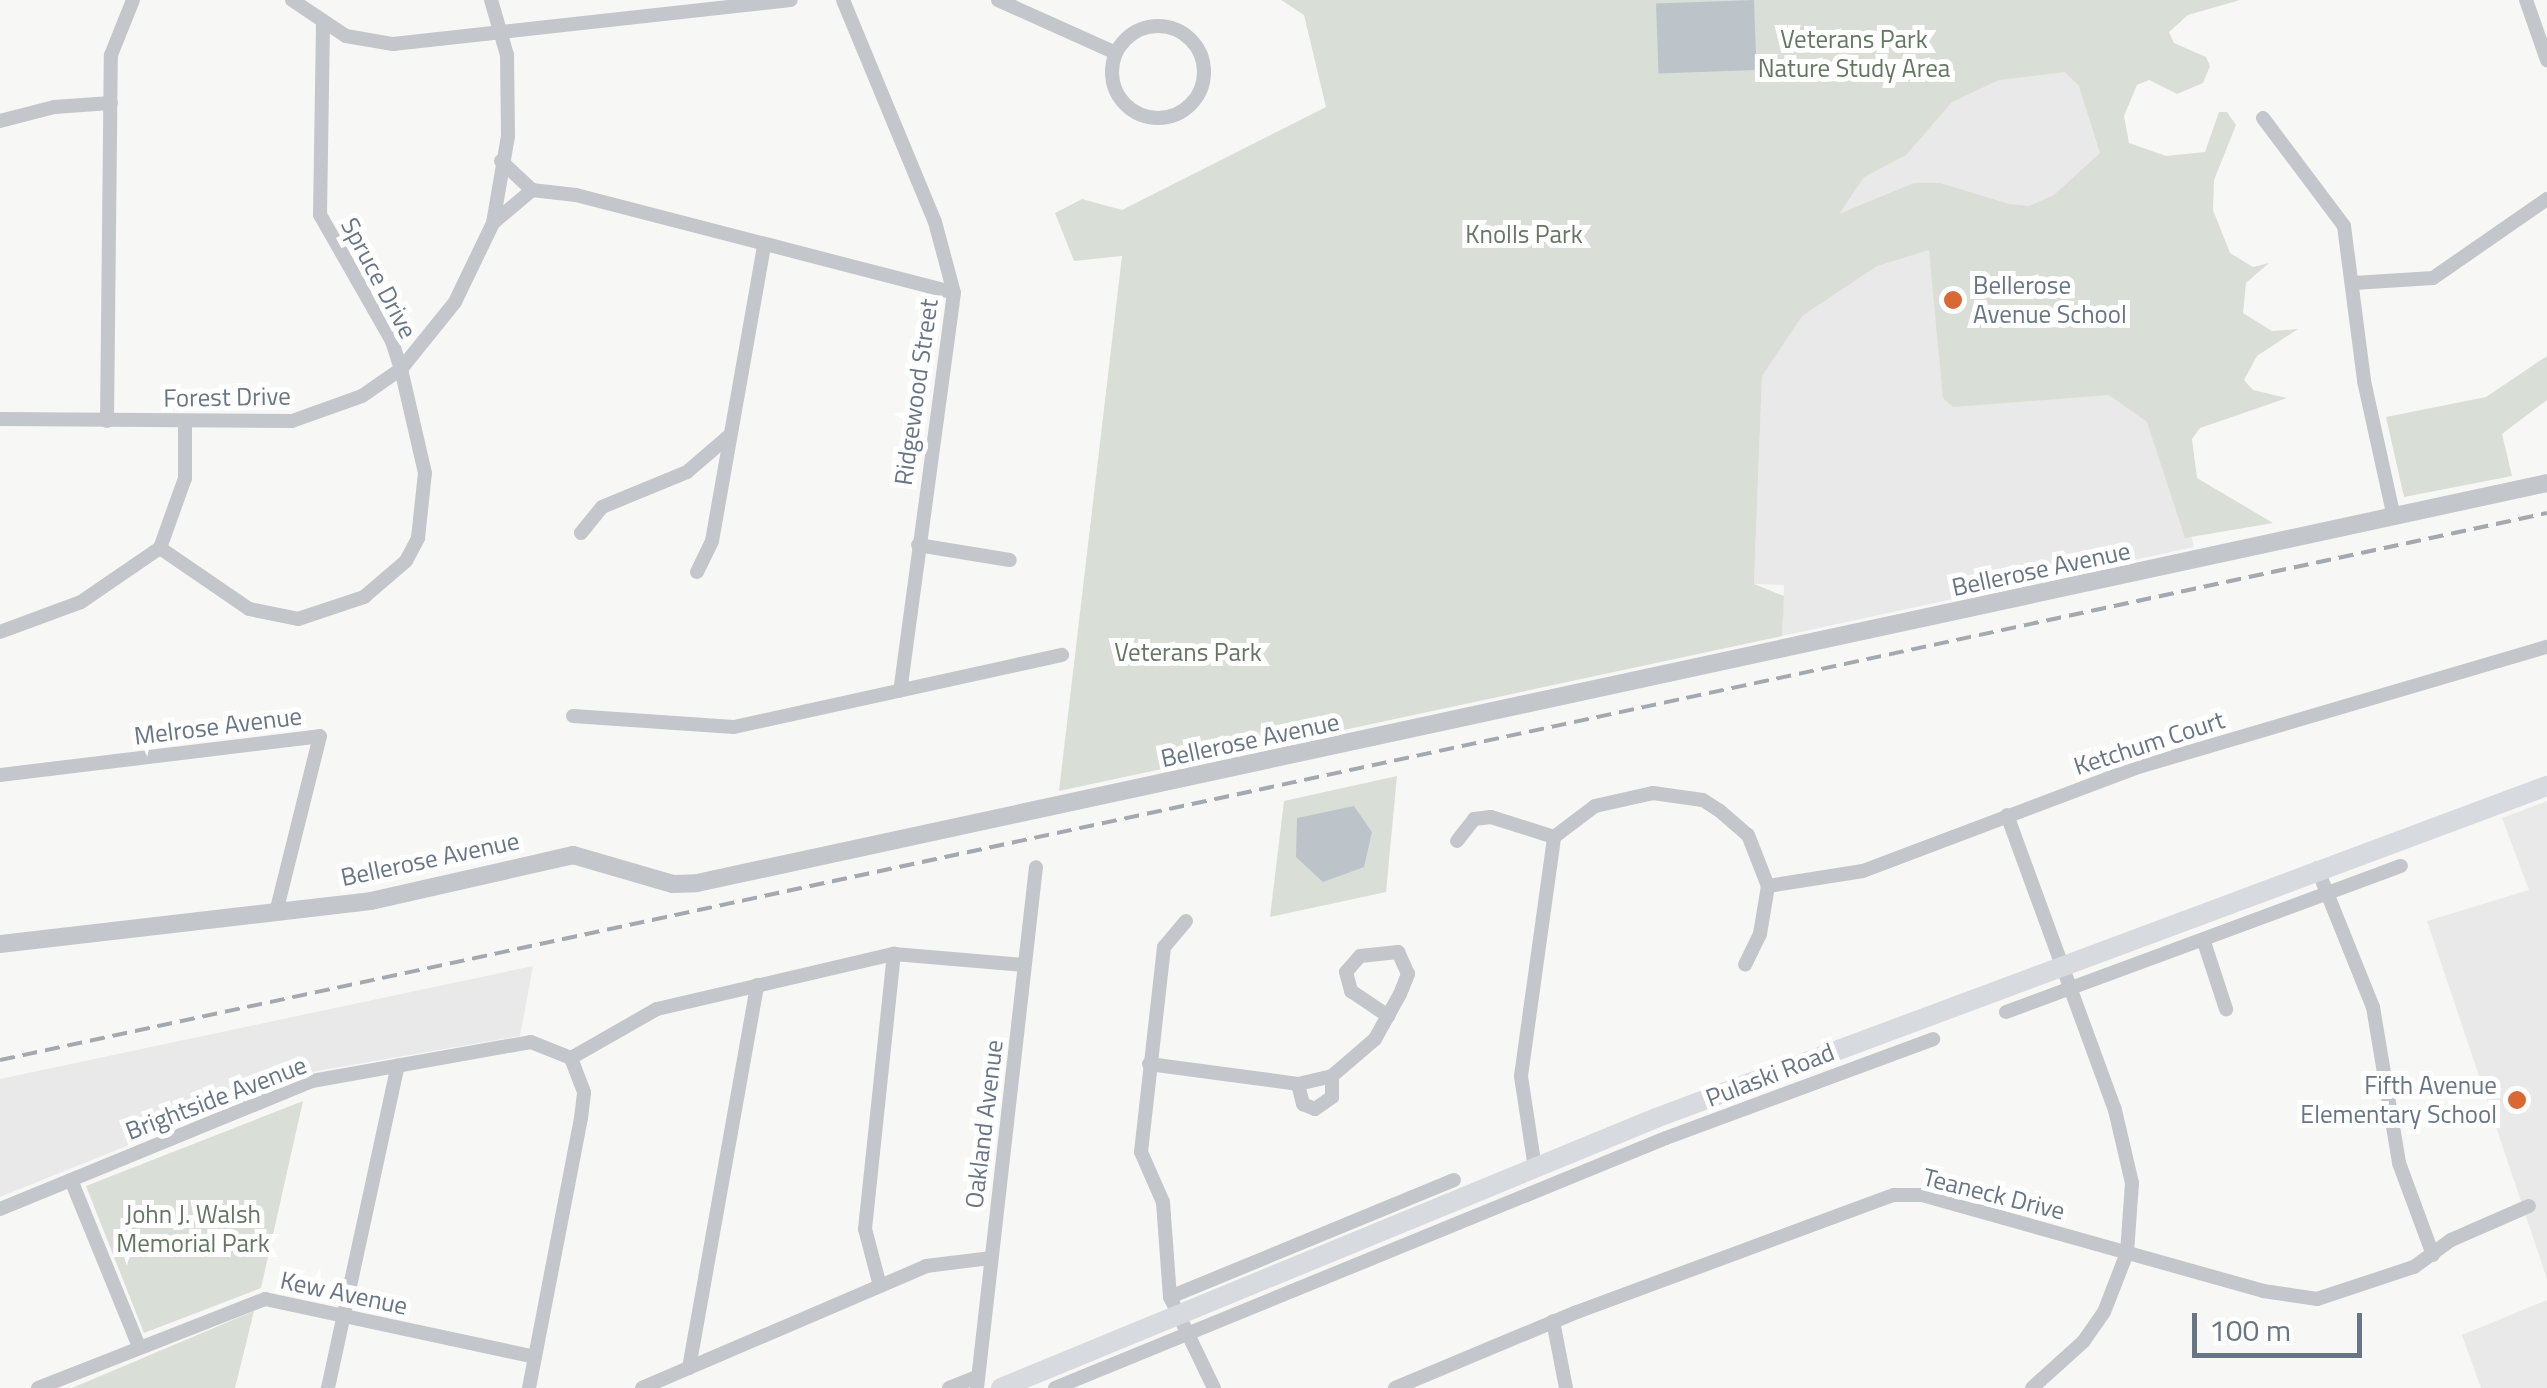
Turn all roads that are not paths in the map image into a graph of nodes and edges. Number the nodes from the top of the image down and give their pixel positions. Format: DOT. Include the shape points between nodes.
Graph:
graph roads {
  1 [pos="133,0"];
  2 [pos="292,0"];
  3 [pos="492,0"];
  4 [pos="678,0"];
  5 [pos="792,0"];
  6 [pos="843,0"];
  7 [pos="998,0"];
  8 [pos="2526,0"];
  9 [pos="1019,3"];
  10 [pos="662,13"];
  11 [pos="323,25"];
  12 [pos="501,34"];
  13 [pos="1116,53"];
  14 [pos="2547,60"];
  15 [pos="111,104"];
  16 [pos="2262,118"];
  17 [pos="0,121"];
  18 [pos="500,161"];
  19 [pos="532,190"];
  20 [pos="2547,199"];
  21 [pos="493,224"];
  22 [pos="764,246"];
  23 [pos="2354,283"];
  24 [pos="954,293"];
  25 [pos="401,369"];
  26 [pos="0,419"];
  27 [pos="107,421"];
  28 [pos="185,422"];
  29 [pos="731,434"];
  30 [pos="2547,483"];
  31 [pos="2394,518"];
  32 [pos="581,534"];
  33 [pos="918,545"];
  34 [pos="160,548"];
  35 [pos="1010,560"];
  36 [pos="697,572"];
  37 [pos="0,632"];
  38 [pos="2547,647"];
  39 [pos="1062,655"];
  40 [pos="900,690"];
  41 [pos="574,716"];
  42 [pos="0,775"];
  43 [pos="2547,786"];
  44 [pos="2008,815"];
  45 [pos="1554,837"];
  46 [pos="1456,841"];
  47 [pos="1036,866"];
  48 [pos="2401,866"];
  49 [pos="2317,868"];
  50 [pos="1768,886"];
  51 [pos="2327,893"];
  52 [pos="276,913"];
  53 [pos="1186,921"];
  54 [pos="2204,942"];
  55 [pos="0,944"];
  56 [pos="894,954"];
  57 [pos="1026,965"];
  58 [pos="1745,965"];
  59 [pos="2063,965"];
  60 [pos="757,986"];
  61 [pos="2071,988"];
  62 [pos="2226,1008"];
  63 [pos="2006,1012"];
  64 [pos="1388,1016"];
  65 [pos="1932,1039"];
  66 [pos="1864,1040"];
  67 [pos="571,1058"];
  68 [pos="1872,1061"];
  69 [pos="1149,1064"];
  70 [pos="398,1065"];
  71 [pos="1332,1076"];
  72 [pos="1298,1084"];
  73 [pos="1656,1118"];
  74 [pos="1666,1138"];
  75 [pos="1535,1168"];
  76 [pos="70,1180"];
  77 [pos="1454,1180"];
  78 [pos="2529,1206"];
  79 [pos="0,1209"];
  80 [pos="2127,1253"];
  81 [pos="2434,1255"];
  82 [pos="990,1258"];
  83 [pos="880,1286"];
  84 [pos="344,1315"];
  85 [pos="1179,1315"];
  86 [pos="1553,1322"];
  87 [pos="139,1347"];
  88 [pos="535,1358"];
  89 [pos="689,1368"];
  90 [pos="978,1382"];
  91 [pos="1062,1382"];
  92 [pos="38,1388"];
  93 [pos="328,1388"];
  94 [pos="528,1388"];
  95 [pos="642,1388"];
  96 [pos="949,1388"];
  97 [pos="1001,1388"];
  98 [pos="1214,1388"];
  99 [pos="1395,1388"];
  100 [pos="1566,1388"];
  101 [pos="2032,1388"];
  1 -- 15 [label="street" via="115,36"];
  2 -- 11 [label="street"];
  3 -- 12 [label="street, Forest Drive"];
  4 -- 10 [label="street"];
  5 -- 10 [label="street"];
  6 -- 24 [label="street, Ridgewood Street" via="942,241"];
  7 -- 9 [label="street"];
  8 -- 14 [label="street"];
  9 -- 13 [label="street"];
  10 -- 12 [label="street"];
  11 -- 12 [label="street" via="392,44"];
  11 -- 25 [label="street, Spruce Drive" via="320,215 392,341"];
  12 -- 18 [label="street, Forest Drive" via="508,136"];
  13 -- 13 [label="street" via="1139,30 1185,34 1203,60 1200,92 1167,118 1139,114 1113,81"];
  15 -- 17 [label="street" via="54,107"];
  15 -- 27 [label="street"];
  16 -- 23 [label="street" via="2344,226"];
  18 -- 19 [label="street"];
  18 -- 21 [label="street, Forest Drive"];
  19 -- 21 [label="street"];
  19 -- 22 [label="street" via="576,195"];
  20 -- 23 [label="street" via="2433,278"];
  21 -- 25 [label="street, Forest Drive" via="456,302"];
  22 -- 24 [label="street"];
  22 -- 29 [label="street"];
  23 -- 31 [label="street" via="2364,381"];
  24 -- 33 [label="street, Ridgewood Street"];
  25 -- 28 [label="street, Forest Drive" via="362,396 292,421"];
  25 -- 34 [label="street, Spruce Drive" via="425,474 425,510 418,538 386,583 319,616 271,615 232,600"];
  26 -- 27 [label="street, Forest Drive"];
  27 -- 28 [label="street, Forest Drive"];
  28 -- 34 [label="street" via="185,478"];
  29 -- 32 [label="street" via="687,472 602,508"];
  29 -- 36 [label="street" via="712,541"];
  30 -- 31 [label="street, Bellerose Avenue"];
  31 -- 52 [label="street, Bellerose Avenue" via="697,883 673,884 573,855 371,901"];
  33 -- 35 [label="street"];
  33 -- 40 [label="street, Ridgewood Street"];
  34 -- 37 [label="street" via="81,602"];
  38 -- 44 [label="street, Ketchum Court" via="2135,768"];
  39 -- 40 [label="street"];
  40 -- 41 [label="street" via="711,729"];
  42 -- 52 [label="street, Melrose Avenue" via="320,736"];
  43 -- 49 [label="main road, Pulaski Road"];
  44 -- 50 [label="street, Ketchum Court" via="1863,871"];
  44 -- 59 [label="street"];
  45 -- 46 [label="street" via="1490,817 1474,819"];
  45 -- 50 [label="street" via="1596,806 1653,793 1682,795 1736,823 1756,850"];
  45 -- 75 [label="street" via="1520,1076"];
  47 -- 57 [label="street, Oakland Avenue"];
  48 -- 51 [label="street"];
  49 -- 51 [label="street"];
  49 -- 59 [label="main road, Pulaski Road"];
  50 -- 58 [label="street" via="1760,934"];
  51 -- 54 [label="street"];
  51 -- 81 [label="street" via="2373,1007 2399,1163"];
  52 -- 55 [label="street, Bellerose Avenue"];
  53 -- 69 [label="street" via="1164,947"];
  54 -- 61 [label="street"];
  54 -- 62 [label="street"];
  56 -- 57 [label="street"];
  56 -- 60 [label="street"];
  56 -- 83 [label="street" via="864,1229"];
  57 -- 82 [label="street, Oakland Avenue"];
  59 -- 61 [label="street"];
  59 -- 66 [label="main road, Pulaski Road"];
  60 -- 67 [label="street" via="658,1009"];
  60 -- 89 [label="street"];
  61 -- 63 [label="street"];
  61 -- 80 [label="street" via="2128,1148"];
  64 -- 64 [label="street" via="1408,974 1398,952 1360,956 1346,972 1351,991"];
  64 -- 71 [label="street" via="1375,1039"];
  65 -- 68 [label="street"];
  66 -- 68 [label="street"];
  66 -- 73 [label="main road, Pulaski Road"];
  67 -- 70 [label="street, Brightside Avenue" via="530,1042"];
  67 -- 88 [label="street" via="584,1092 582,1118"];
  68 -- 74 [label="street"];
  69 -- 72 [label="street"];
  69 -- 85 [label="street" via="1141,1152 1163,1202"];
  70 -- 76 [label="street, Brightside Avenue" via="312,1082"];
  70 -- 84 [label="street"];
  71 -- 72 [label="street"];
  71 -- 72 [label="street" via="1332,1096 1315,1108 1303,1104"];
  73 -- 74 [label="street"];
  73 -- 75 [label="main road, Pulaski Road"];
  74 -- 85 [label="street"];
  75 -- 85 [label="main road, Pulaski Road"];
  76 -- 79 [label="street, Brightside Avenue"];
  76 -- 87 [label="street"];
  77 -- 85 [label="street"];
  78 -- 81 [label="street, Teaneck Drive" via="2476,1227"];
  80 -- 81 [label="street, Teaneck Drive" via="2317,1299 2383,1280"];
  80 -- 86 [label="street, Teaneck Drive" via="1922,1195 1894,1195"];
  80 -- 101 [label="street" via="2104,1312 2084,1341"];
  82 -- 83 [label="street" via="926,1266"];
  82 -- 90 [label="street, Oakland Avenue"];
  83 -- 89 [label="street"];
  84 -- 87 [label="street, Kew Avenue" via="265,1299"];
  84 -- 88 [label="street, Kew Avenue"];
  84 -- 93 [label="street"];
  85 -- 91 [label="main road, Pulaski Road"];
  85 -- 98 [label="street"];
  86 -- 99 [label="street, Teaneck Drive"];
  86 -- 100 [label="street"];
  87 -- 92 [label="street, Kew Avenue"];
  88 -- 94 [label="street"];
  89 -- 95 [label="street"];
  90 -- 96 [label="street"];
  91 -- 97 [label="main road, Pulaski Road"];
}
